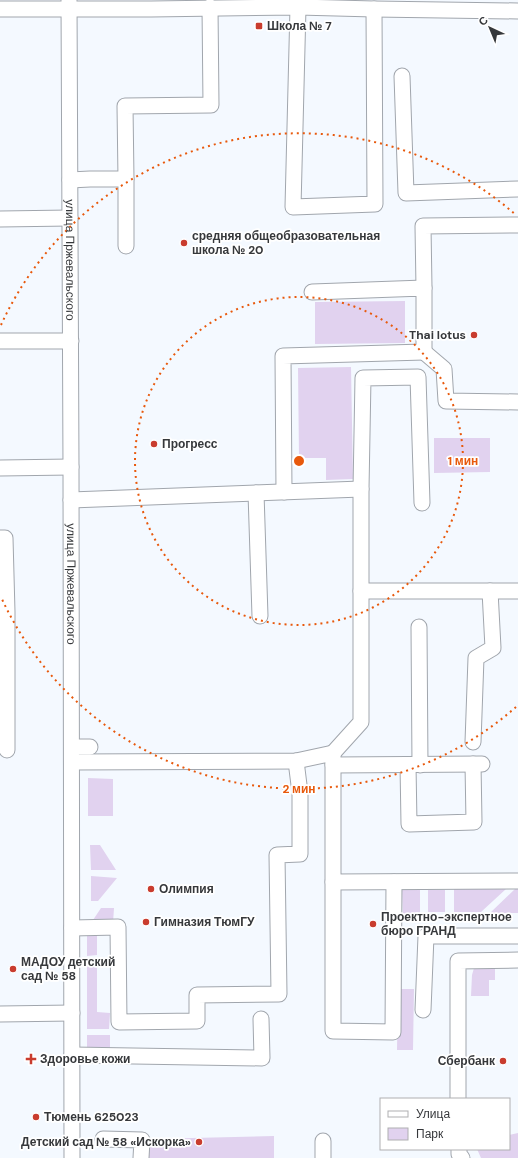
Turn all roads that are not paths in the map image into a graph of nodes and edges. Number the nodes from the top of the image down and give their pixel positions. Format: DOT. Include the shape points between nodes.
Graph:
graph roads {
  1 [pos="69,5"];
  2 [pos="151,5"];
  3 [pos="210,7"];
  4 [pos="298,7"];
  5 [pos="0,9"];
  6 [pos="374,9"];
  7 [pos="518,11"];
  8 [pos="402,76"];
  9 [pos="126,179"];
  10 [pos="70,180"];
  11 [pos="518,189"];
  12 [pos="70,218"];
  13 [pos="0,219"];
  14 [pos="518,225"];
  15 [pos="126,246"];
  16 [pos="424,288"];
  17 [pos="312,292"];
  18 [pos="0,341"];
  19 [pos="71,341"];
  20 [pos="424,352"];
  21 [pos="518,402"];
  22 [pos="72,467"];
  23 [pos="0,468"];
  24 [pos="361,489"];
  25 [pos="284,492"];
  26 [pos="256,493"];
  27 [pos="71,500"];
  28 [pos="422,503"];
  29 [pos="0,538"];
  30 [pos="361,591"];
  31 [pos="490,591"];
  32 [pos="518,591"];
  33 [pos="260,616"];
  34 [pos="419,627"];
  35 [pos="4,695"];
  36 [pos="473,742"];
  37 [pos="90,747"];
  38 [pos="8,750"];
  39 [pos="72,754"];
  40 [pos="333,759"];
  41 [pos="296,761"];
  42 [pos="414,765"];
  43 [pos="518,881"];
  44 [pos="334,882"];
  45 [pos="394,882"];
  46 [pos="72,928"];
  47 [pos="518,936"];
  48 [pos="518,960"];
  49 [pos="423,1010"];
  50 [pos="72,1013"];
  51 [pos="0,1014"];
  52 [pos="261,1019"];
  53 [pos="72,1055"];
  54 [pos="458,1098"];
  55 [pos="103,1139"];
  56 [pos="323,1141"];
  57 [pos="72,1158"];
  58 [pos="141,1158"];
  59 [pos="323,1158"];
  1 -- 2 [label="street"];
  1 -- 5 [label="street"];
  1 -- 10 [label="street, улица Пржевальского"];
  2 -- 3 [label="street"];
  3 -- 4 [label="street"];
  3 -- 9 [label="street" via="211,105 125,106"];
  4 -- 6 [label="street"];
  4 -- 6 [label="street" via="293,207 375,204"];
  6 -- 7 [label="street"];
  8 -- 11 [label="street" via="406,193"];
  9 -- 10 [label="street"];
  9 -- 15 [label="street"];
  10 -- 12 [label="street, улица Пржевальского"];
  12 -- 13 [label="street"];
  12 -- 19 [label="street, улица Пржевальского"];
  14 -- 16 [label="street" via="423,226"];
  16 -- 17 [label="street"];
  16 -- 20 [label="street"];
  18 -- 19 [label="street"];
  19 -- 22 [label="street, улица Пржевальского"];
  20 -- 21 [label="street" via="444,369 446,401"];
  20 -- 25 [label="street" via="282,356"];
  22 -- 23 [label="street"];
  22 -- 27 [label="street, улица Пржевальского"];
  24 -- 25 [label="street"];
  24 -- 28 [label="street" via="363,378 418,377"];
  24 -- 30 [label="street"];
  25 -- 26 [label="street"];
  26 -- 27 [label="street"];
  26 -- 33 [label="street"];
  27 -- 39 [label="street, улица Пржевальского"];
  29 -- 35 [label="street" via="5,538 7,612"];
  30 -- 31 [label="street"];
  30 -- 40 [label="street" via="360,722"];
  31 -- 32 [label="street"];
  31 -- 36 [label="street" via="493,648 476,658"];
  34 -- 42 [label="street"];
  35 -- 38 [label="street"];
  37 -- 39 [label="street"];
  39 -- 41 [label="street"];
  39 -- 46 [label="street, улица Пржевальского"];
  40 -- 41 [label="street"];
  40 -- 42 [label="street"];
  40 -- 44 [label="street"];
  41 -- 46 [label="street" via="300,794 300,854 278,855 279,994 197,996 197,1021 119,1022 118,927"];
  42 -- 42 [label="street" via="409,824 474,822 478,764"];
  43 -- 45 [label="street"];
  44 -- 45 [label="street"];
  44 -- 45 [label="street" via="333,1031 393,1032"];
  46 -- 50 [label="street, улица Пржевальского"];
  47 -- 49 [label="street" via="426,936"];
  48 -- 54 [label="street" via="458,961"];
  50 -- 51 [label="street"];
  50 -- 53 [label="street, улица Пржевальского"];
  52 -- 53 [label="street" via="262,1058"];
  53 -- 57 [label="street, улица Пржевальского"];
  55 -- 58 [label="street" via="142,1140"];
  56 -- 59 [label="street"];
}
